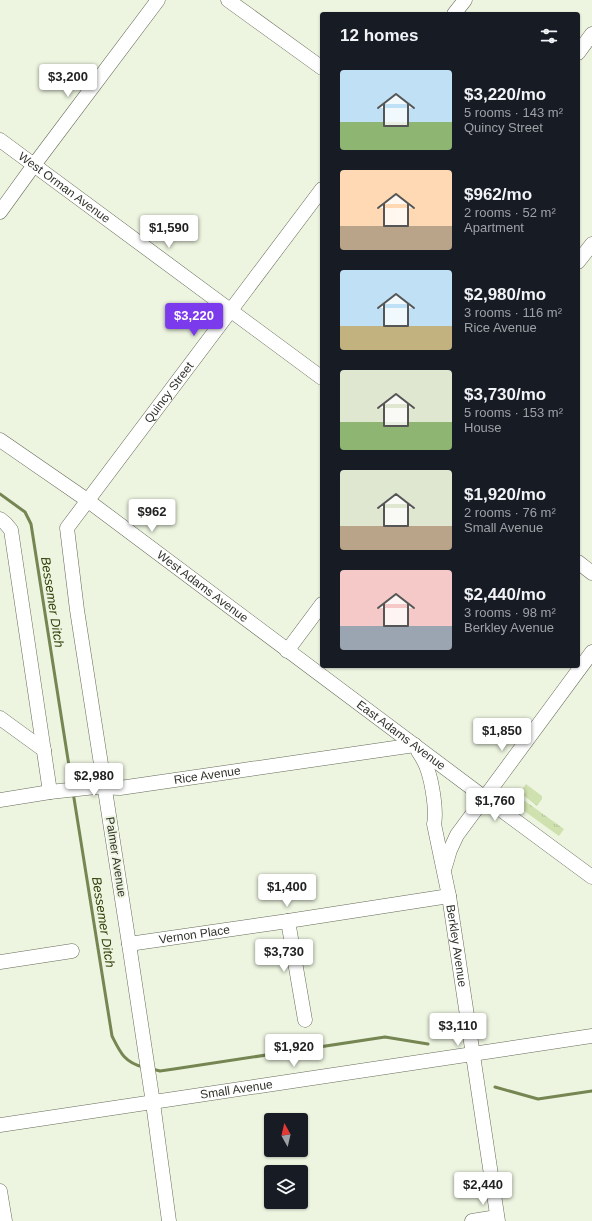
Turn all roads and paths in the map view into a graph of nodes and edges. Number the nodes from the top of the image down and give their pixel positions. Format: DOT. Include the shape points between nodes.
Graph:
graph roads {
  1 [pos="158,0"];
  2 [pos="228,0"];
  3 [pos="465,0"];
  4 [pos="456,12"];
  5 [pos="592,34"];
  6 [pos="580,50"];
  7 [pos="320,67"];
  8 [pos="0,140"];
  9 [pos="34,165"];
  10 [pos="320,192"];
  11 [pos="0,212"];
  12 [pos="592,244"];
  13 [pos="582,260"];
  14 [pos="230,311"];
  15 [pos="320,377"];
  16 [pos="0,440"];
  17 [pos="87,500"];
  18 [pos="3,521"];
  19 [pos="580,564"];
  20 [pos="592,573"];
  21 [pos="320,607"];
  22 [pos="287,651"];
  23 [pos="592,652"];
  24 [pos="0,718"];
  25 [pos="415,745"];
  26 [pos="44,750"];
  27 [pos="106,788"];
  28 [pos="50,792"];
  29 [pos="485,798"];
  30 [pos="0,800"];
  31 [pos="444,869"];
  32 [pos="592,877"];
  33 [pos="449,896"];
  34 [pos="288,921"];
  35 [pos="130,944"];
  36 [pos="72,951"];
  37 [pos="0,962"];
  38 [pos="305,1020"];
  39 [pos="592,1036"];
  40 [pos="473,1054"];
  41 [pos="153,1103"];
  42 [pos="0,1125"];
  43 [pos="0,1191"];
  44 [pos="497,1219"];
  45 [pos="5,1221"];
  46 [pos="169,1221"];
  47 [pos="472,1221"];
  1 -- 9 [label="street"];
  2 -- 7 [label="street"];
  3 -- 4 [label="street"];
  5 -- 6 [label="street"];
  8 -- 9 [label="street, West Orman Avenue"];
  9 -- 11 [label="street"];
  9 -- 14 [label="street, West Orman Avenue"];
  10 -- 14 [label="street, Quincy Street"];
  12 -- 13 [label="street"];
  14 -- 15 [label="street, West Orman Avenue"];
  14 -- 17 [label="street, Quincy Street"];
  16 -- 17 [label="street, West Adams Avenue"];
  17 -- 22 [label="street, West Adams Avenue"];
  17 -- 27 [label="street, Palmer Avenue" via="66,528"];
  18 -- 26 [label="street" via="11,530"];
  19 -- 20 [label="street"];
  21 -- 22 [label="street"];
  22 -- 25 [label="street, East Adams Avenue"];
  23 -- 29 [label="street"];
  24 -- 26 [label="street"];
  25 -- 27 [label="street, Rice Avenue"];
  25 -- 29 [label="street, East Adams Avenue"];
  25 -- 31 [label="street, Berkley Avenue" via="428,770 436,817 434,824"];
  26 -- 28 [label="street"];
  27 -- 28 [label="street, Rice Avenue"];
  27 -- 35 [label="street, Palmer Avenue"];
  28 -- 30 [label="street, Rice Avenue"];
  29 -- 31 [label="street" via="457,835"];
  29 -- 32 [label="street, East Adams Avenue"];
  31 -- 33 [label="street, Berkley Avenue"];
  33 -- 34 [label="street, Vernon Place"];
  33 -- 40 [label="street, Berkley Avenue"];
  34 -- 35 [label="street, Vernon Place"];
  34 -- 38 [label="street"];
  35 -- 41 [label="street, Palmer Avenue"];
  36 -- 37 [label="street"];
  39 -- 40 [label="street, Small Avenue"];
  40 -- 41 [label="street, Small Avenue"];
  40 -- 44 [label="street, Berkley Avenue"];
  41 -- 42 [label="street, Small Avenue"];
  41 -- 46 [label="street, Palmer Avenue"];
  43 -- 45 [label="street"];
  44 -- 47 [label="street"];
}
